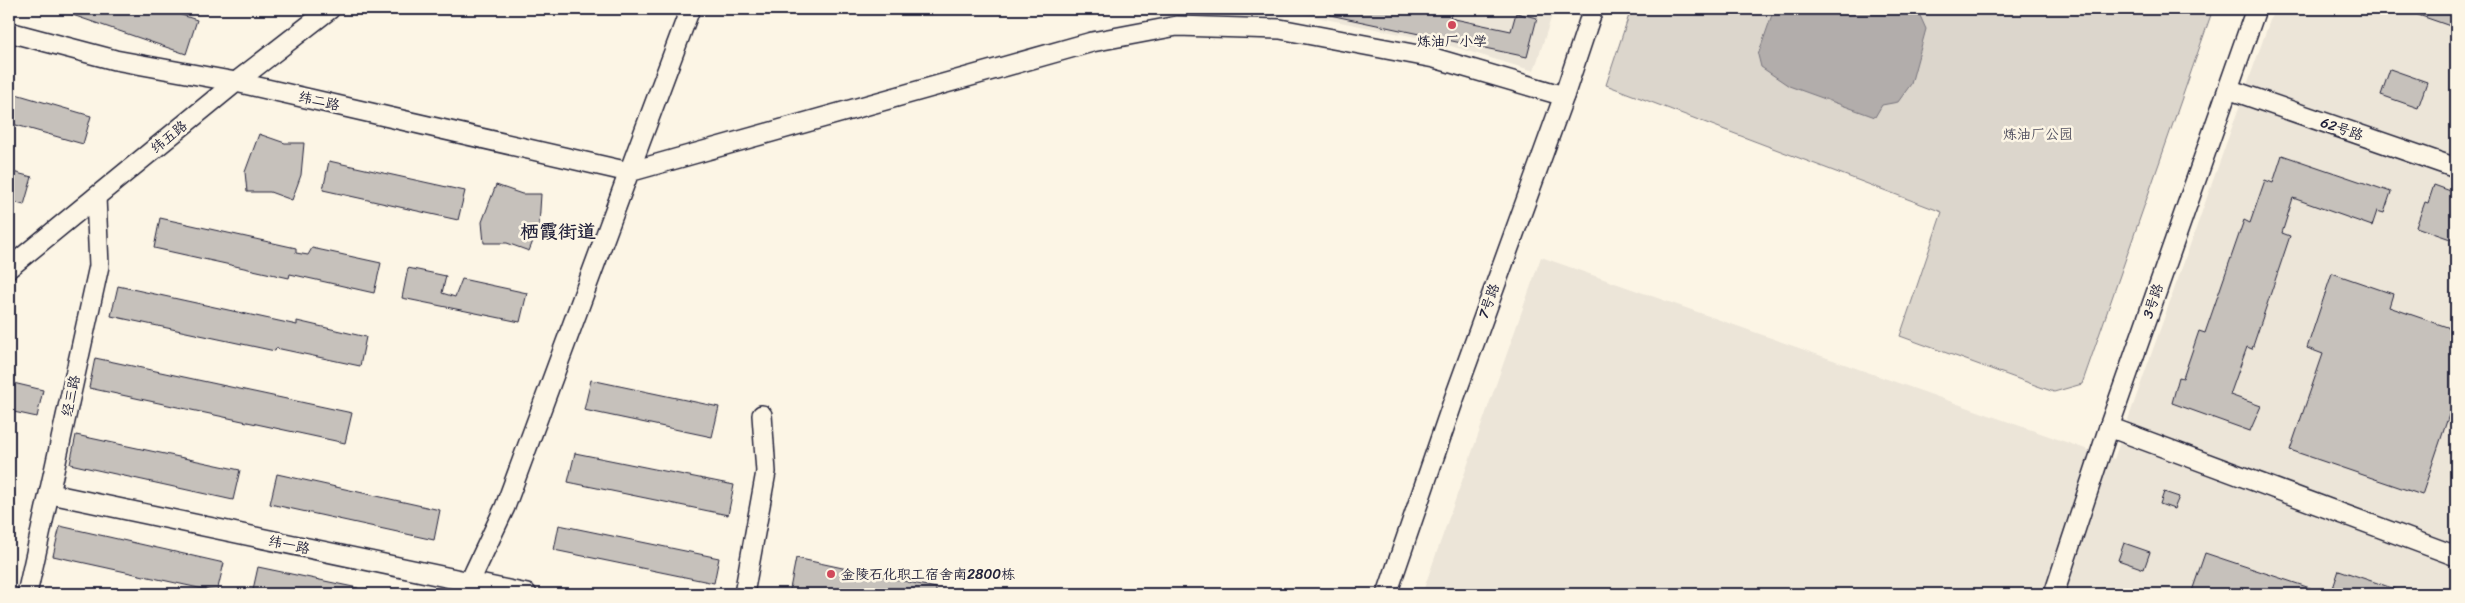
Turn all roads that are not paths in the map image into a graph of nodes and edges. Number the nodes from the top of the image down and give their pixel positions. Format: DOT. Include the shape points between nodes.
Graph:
graph roads {
  1 [pos="330,9"];
  2 [pos="690,9"];
  3 [pos="1593,9"];
  4 [pos="2256,9"];
  5 [pos="9,32"];
  6 [pos="236,82"];
  7 [pos="2228,90"];
  8 [pos="1564,96"];
  9 [pos="2456,168"];
  10 [pos="629,172"];
  11 [pos="96,197"];
  12 [pos="9,268"];
  13 [pos="762,415"];
  14 [pos="2109,427"];
  15 [pos="51,494"];
  16 [pos="2456,556"];
  17 [pos="466,589"];
  18 [pos="27,594"];
  19 [pos="527,594"];
  20 [pos="744,594"];
  21 [pos="1388,594"];
  22 [pos="2054,594"];
  1 -- 6 [label="street, 纬五路"];
  2 -- 10 [label="street"];
  3 -- 8 [label="street, 7号路"];
  4 -- 7 [label="street, 3号路"];
  5 -- 6 [label="street, 纬二路" via="115,60"];
  6 -- 10 [label="street, 纬二路"];
  6 -- 11 [label="street, 纬五路"];
  7 -- 9 [label="street, 62号路"];
  7 -- 14 [label="street, 3号路"];
  8 -- 10 [label="street" via="1434,58 1280,30 1177,26 1092,42"];
  8 -- 21 [label="street, 7号路" via="1454,399"];
  10 -- 17 [label="street" via="505,507"];
  11 -- 12 [label="street, 纬五路"];
  11 -- 15 [label="street, 经三路" via="99,266"];
  13 -- 20 [label="street" via="766,472"];
  14 -- 16 [label="street"];
  14 -- 22 [label="street, 3号路"];
  15 -- 17 [label="street, 纬一路"];
  15 -- 18 [label="street, 经三路"];
  17 -- 19 [label="street, 纬一路"];
}
